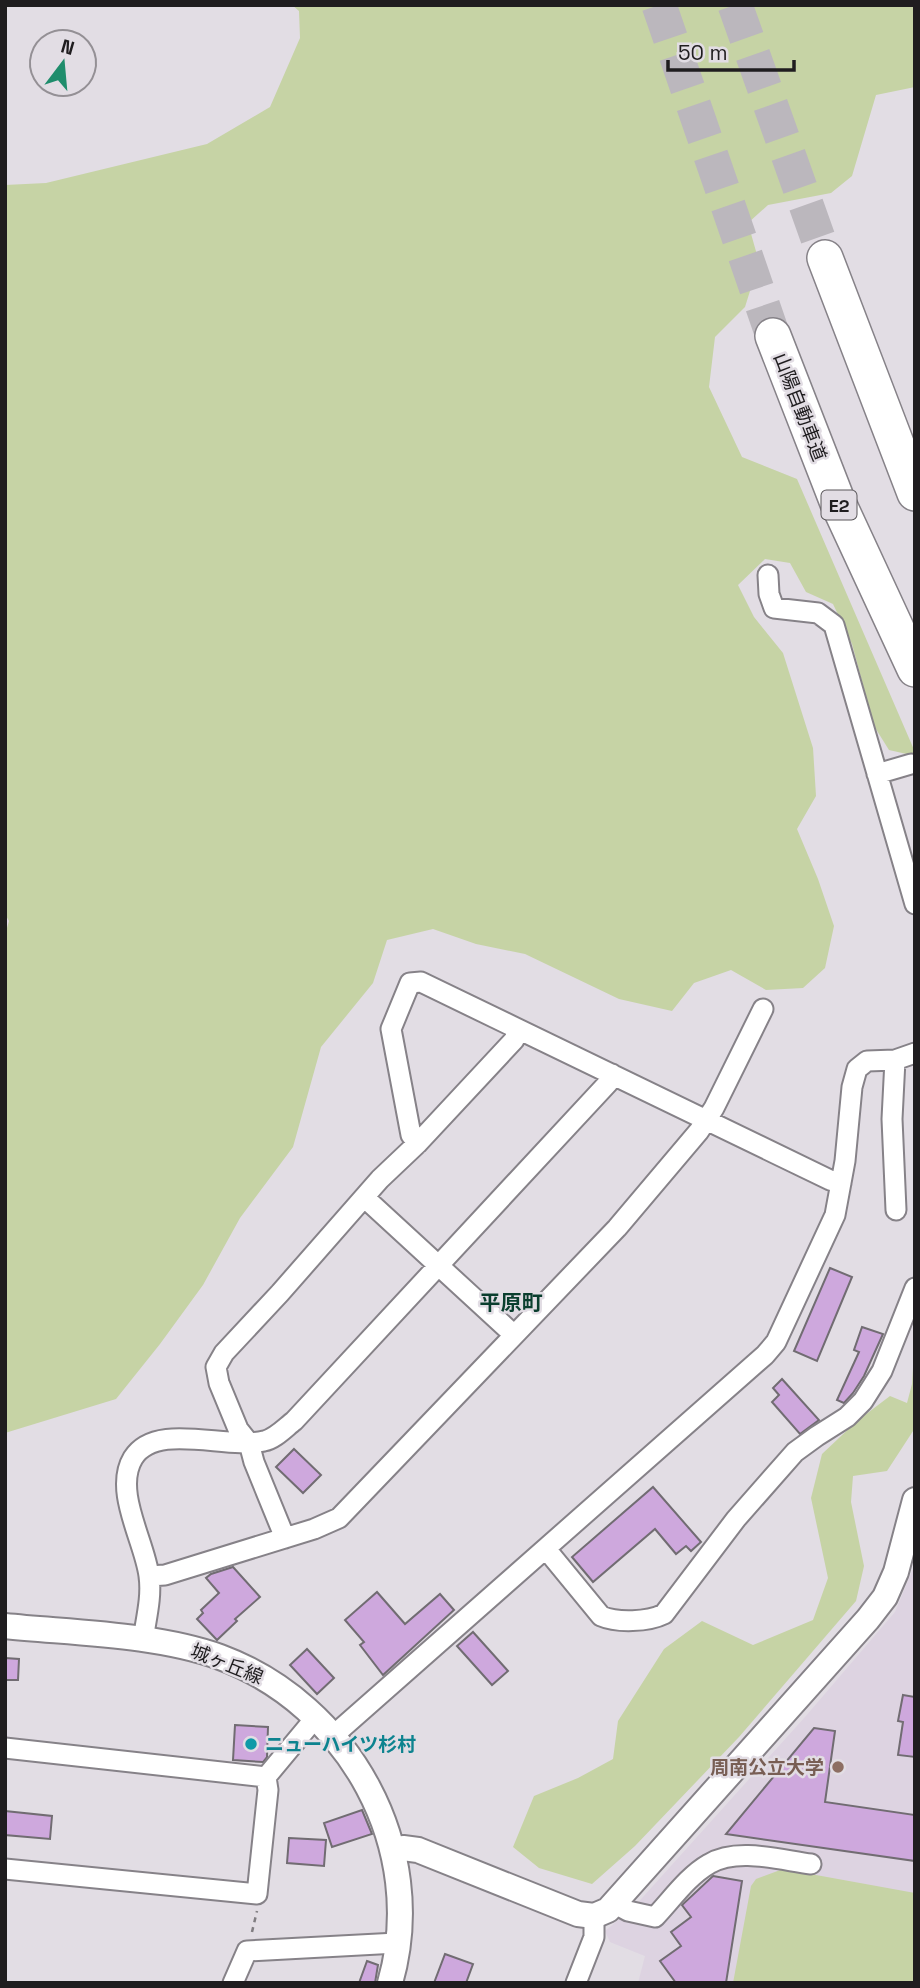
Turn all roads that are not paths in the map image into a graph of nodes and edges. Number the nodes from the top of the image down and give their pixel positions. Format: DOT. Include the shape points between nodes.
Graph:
graph roads {
  1 [pos="825,258"];
  2 [pos="773,336"];
  3 [pos="915,494"];
  4 [pos="768,575"];
  5 [pos="915,670"];
  6 [pos="911,764"];
  7 [pos="877,774"];
  8 [pos="915,904"];
  9 [pos="763,1009"];
  10 [pos="518,1030"];
  11 [pos="915,1053"];
  12 [pos="894,1060"];
  13 [pos="612,1074"];
  14 [pos="707,1119"];
  15 [pos="418,1143"];
  16 [pos="841,1183"];
  17 [pos="365,1198"];
  18 [pos="896,1210"];
  19 [pos="439,1266"];
  20 [pos="915,1288"];
  21 [pos="513,1334"];
  22 [pos="249,1443"];
  23 [pos="915,1500"];
  24 [pos="285,1538"];
  25 [pos="546,1549"];
  26 [pos="149,1576"];
  27 [pos="5,1626"];
  28 [pos="143,1640"];
  29 [pos="316,1717"];
  30 [pos="334,1735"];
  31 [pos="5,1748"];
  32 [pos="266,1777"];
  33 [pos="393,1850"];
  34 [pos="811,1864"];
  35 [pos="5,1869"];
  36 [pos="615,1904"];
  37 [pos="594,1916"];
  38 [pos="397,1943"];
  39 [pos="233,1983"];
  40 [pos="390,1983"];
  41 [pos="576,1983"];
  1 -- 3 [label="highway"];
  2 -- 5 [label="highway, 山陽自動車道 / E2" via="838,503"];
  4 -- 7 [label="street" via="774,608 818,613 834,625"];
  6 -- 7 [label="street"];
  7 -- 8 [label="street"];
  9 -- 14 [label="street"];
  10 -- 13 [label="street"];
  10 -- 15 [label="street" via="514,1040"];
  10 -- 15 [label="street" via="421,982 410,983 391,1029 411,1135"];
  11 -- 12 [label="street"];
  12 -- 16 [label="street" via="867,1061 857,1069"];
  12 -- 18 [label="street"];
  13 -- 14 [label="street"];
  13 -- 19 [label="street"];
  14 -- 16 [label="street"];
  14 -- 21 [label="street" via="617,1228"];
  15 -- 17 [label="street"];
  16 -- 25 [label="street" via="824,1244 776,1342"];
  17 -- 19 [label="street"];
  17 -- 22 [label="street" via="216,1367 238,1429"];
  19 -- 21 [label="street"];
  19 -- 22 [label="street" via="294,1421 267,1441"];
  20 -- 25 [label="street" via="882,1371 863,1401 795,1452 736,1519 664,1614 610,1620 601,1616"];
  21 -- 24 [label="street" via="339,1517"];
  22 -- 24 [label="street"];
  22 -- 26 [label="street" via="173,1438 138,1450 128,1466 126,1489"];
  23 -- 36 [label="street" via="885,1597"];
  24 -- 26 [label="street"];
  25 -- 30 [label="street"];
  26 -- 28 [label="street"];
  27 -- 28 [label="street, 城ヶ丘線"];
  28 -- 29 [label="street, 城ヶ丘線" via="180,1645 253,1671"];
  29 -- 30 [label="street, 城ヶ丘線"];
  29 -- 32 [label="street"];
  30 -- 33 [label="street, 城ヶ丘線" via="371,1791"];
  31 -- 32 [label="street"];
  32 -- 35 [label="street" via="257,1894"];
  33 -- 37 [label="street" via="418,1850 578,1914"];
  33 -- 38 [label="street, 城ヶ丘線" via="400,1898"];
  34 -- 36 [label="street" via="737,1855 711,1862 655,1917"];
  36 -- 37 [label="street"];
  37 -- 41 [label="street" via="594,1937"];
  38 -- 39 [label="street" via="247,1951"];
  38 -- 40 [label="street, 城ヶ丘線"];
}
